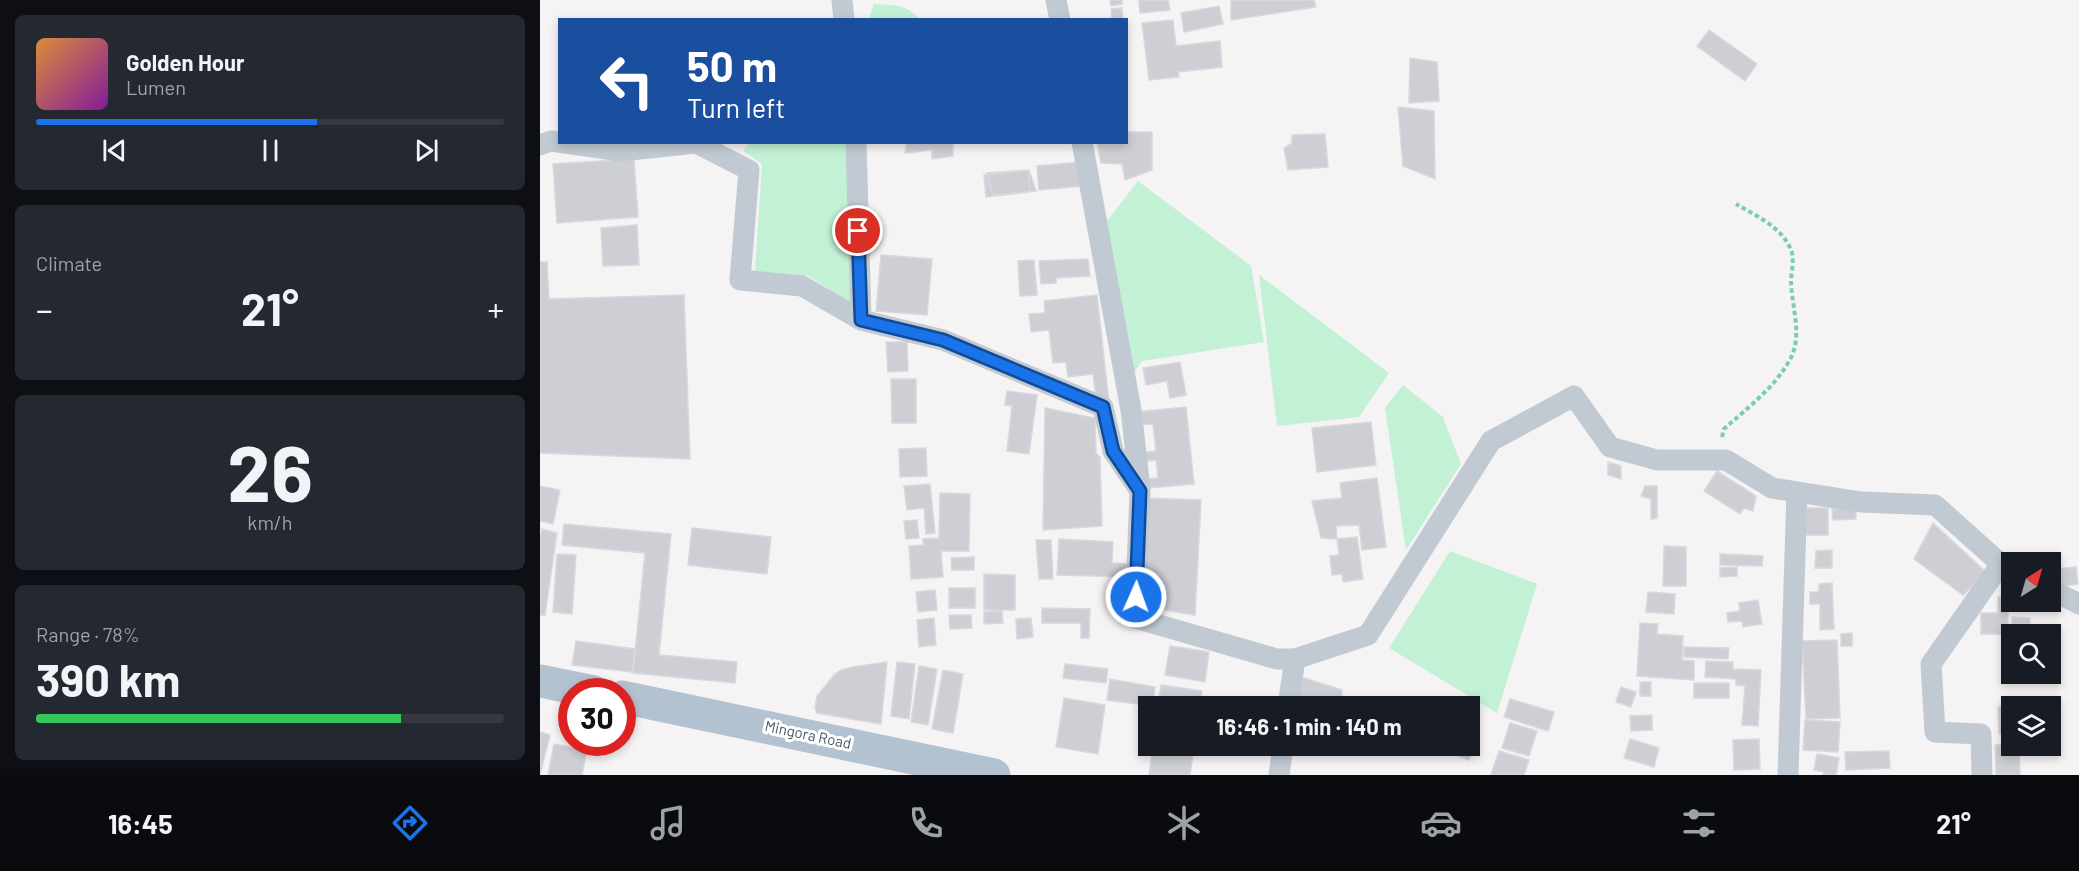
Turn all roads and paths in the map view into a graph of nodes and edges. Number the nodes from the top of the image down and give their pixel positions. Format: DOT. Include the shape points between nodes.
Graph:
graph roads {
  1 [pos="842,0"];
  2 [pos="1056,0"];
  3 [pos="844,18"];
  4 [pos="1060,18"];
  5 [pos="558,142"];
  6 [pos="572,144"];
  7 [pos="687,144"];
  8 [pos="698,144"];
  9 [pos="856,144"];
  10 [pos="1082,144"];
  11 [pos="540,145"];
  12 [pos="1736,204"];
  13 [pos="861,320"];
  14 [pos="1726,460"];
  15 [pos="1140,491"];
  16 [pos="1797,492"];
  17 [pos="2001,562"];
  18 [pos="2001,573"];
  19 [pos="2061,595"];
  20 [pos="2079,604"];
  21 [pos="1295,659"];
  22 [pos="540,681"];
  23 [pos="558,685"];
  24 [pos="1289,696"];
  25 [pos="636,700"];
  26 [pos="1282,756"];
  27 [pos="994,775"];
  28 [pos="1279,775"];
  29 [pos="1788,775"];
  30 [pos="1982,775"];
  1 -- 3 [label="street"];
  2 -- 4 [label="street"];
  5 -- 11 [label="street"];
  6 -- 7 [label="street" via="621,151"];
  8 -- 13 [label="street" via="749,170 740,280 802,286"];
  9 -- 13 [label="street"];
  10 -- 15 [label="street" via="1131,410"];
  12 -- 14 [label="path" via="1775,228 1792,251 1791,284 1797,325 1795,351 1788,364 1724,429 1720,445"];
  13 -- 15 [label="street" via="943,340 1103,407 1113,451"];
  14 -- 16 [label="street" via="1772,488"];
  14 -- 21 [label="street" via="1657,460 1610,447 1574,396 1491,441 1368,635"];
  15 -- 21 [label="street" via="1135,618 1277,659"];
  16 -- 17 [label="street" via="1861,502 1935,505"];
  16 -- 29 [label="street"];
  18 -- 30 [label="street" via="1931,664 1935,732 1981,734"];
  19 -- 20 [label="street"];
  21 -- 24 [label="street"];
  22 -- 23 [label="main road"];
  25 -- 27 [label="main road, Mingora Road"];
  26 -- 28 [label="street"];
}
